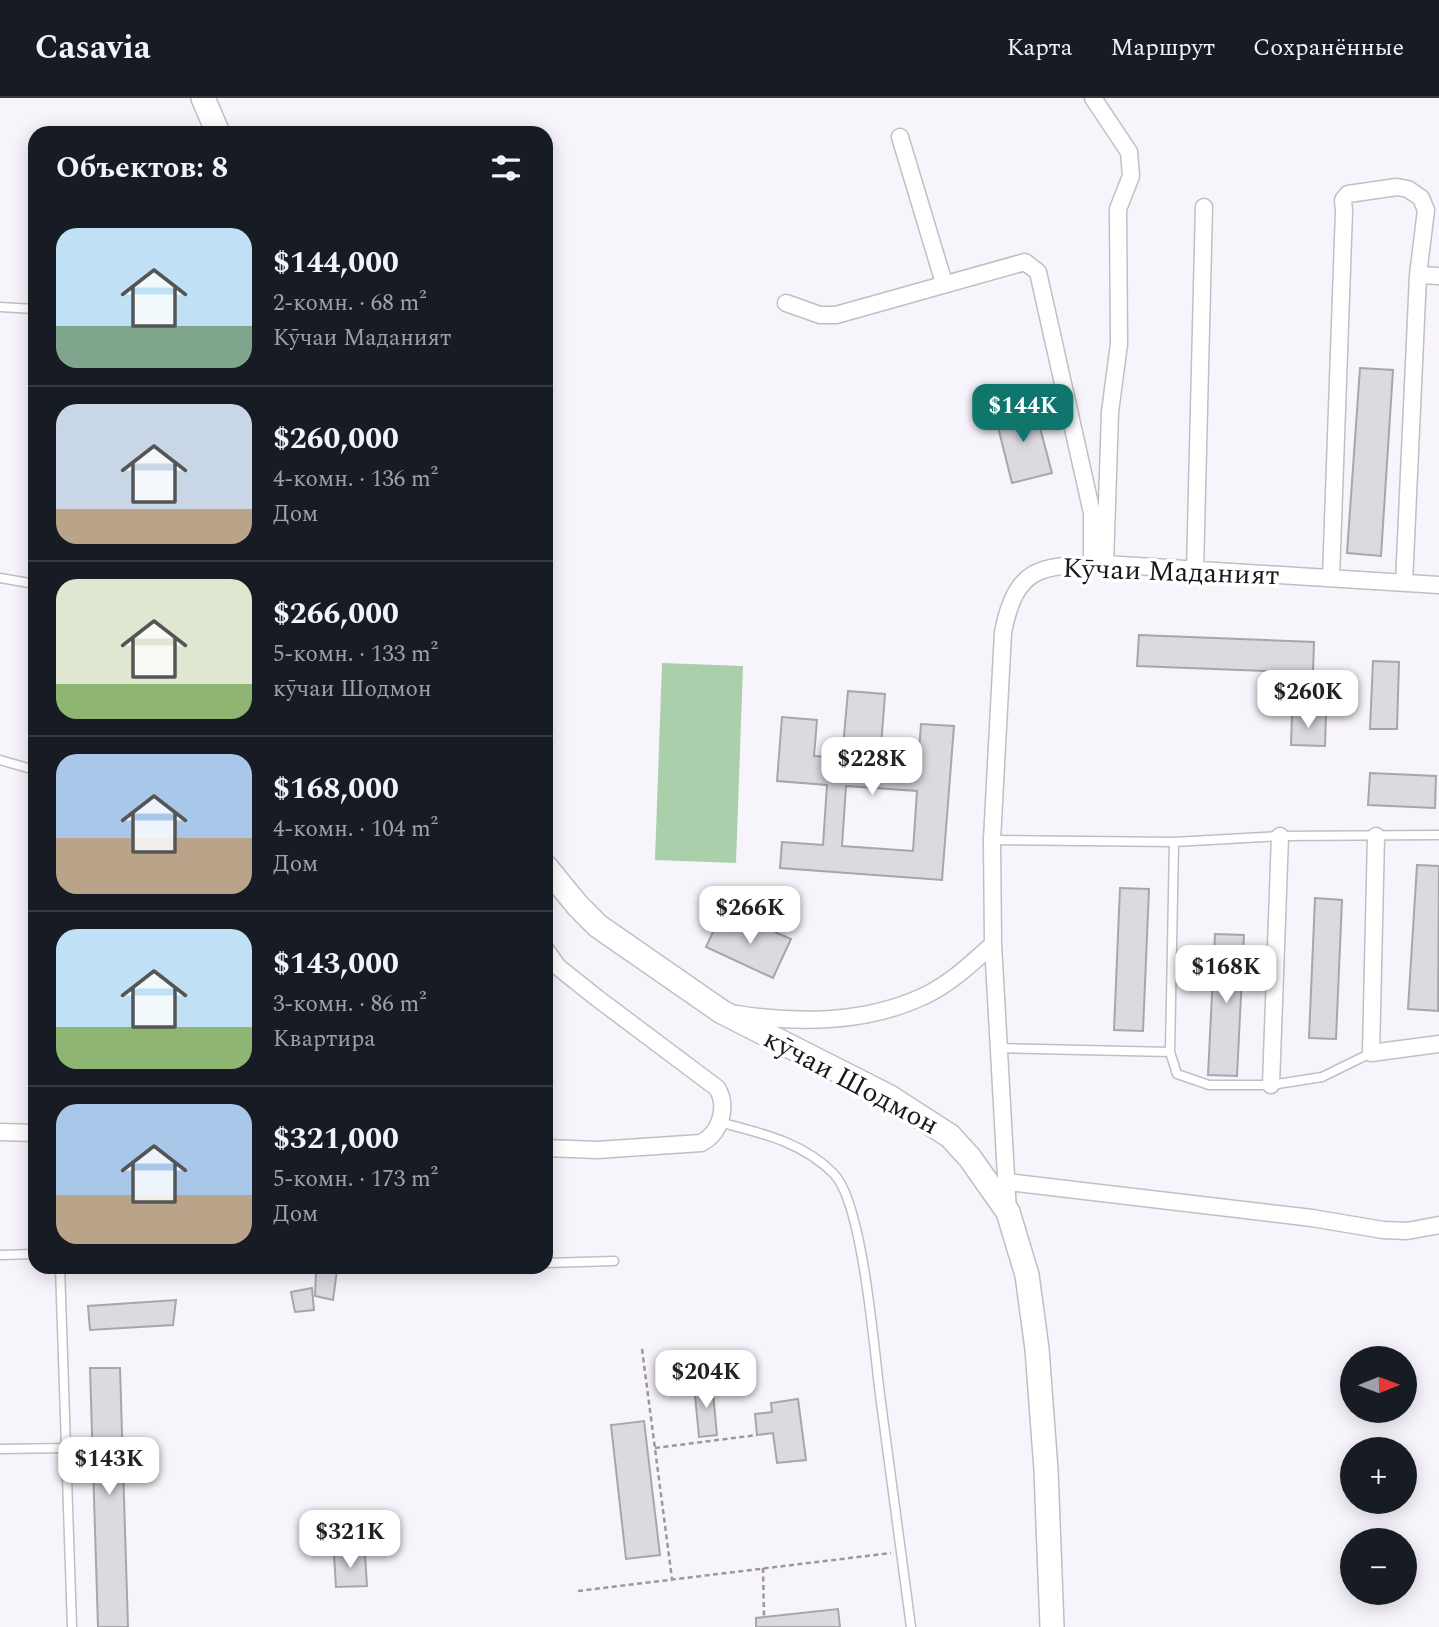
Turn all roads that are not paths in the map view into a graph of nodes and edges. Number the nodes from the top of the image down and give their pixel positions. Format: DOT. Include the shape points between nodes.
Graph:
graph roads {
  1 [pos="202,98"];
  2 [pos="1093,98"];
  3 [pos="215,126"];
  4 [pos="900,137"];
  5 [pos="1204,207"];
  6 [pos="1418,275"];
  7 [pos="1439,276"];
  8 [pos="944,283"];
  9 [pos="786,303"];
  10 [pos="0,307"];
  11 [pos="28,309"];
  12 [pos="1098,565"];
  13 [pos="1195,570"];
  14 [pos="0,578"];
  15 [pos="1331,578"];
  16 [pos="28,583"];
  17 [pos="1405,583"];
  18 [pos="1439,585"];
  19 [pos="0,760"];
  20 [pos="28,768"];
  21 [pos="1439,835"];
  22 [pos="1279,836"];
  23 [pos="1376,836"];
  24 [pos="992,840"];
  25 [pos="1174,842"];
  26 [pos="553,876"];
  27 [pos="993,944"];
  28 [pos="553,960"];
  29 [pos="722,1012"];
  30 [pos="1439,1044"];
  31 [pos="998,1048"];
  32 [pos="1170,1052"];
  33 [pos="1371,1053"];
  34 [pos="1271,1086"];
  35 [pos="719,1122"];
  36 [pos="0,1132"];
  37 [pos="28,1133"];
  38 [pos="553,1148"];
  39 [pos="1008,1182"];
  40 [pos="1008,1212"];
  41 [pos="1439,1225"];
  42 [pos="28,1254"];
  43 [pos="0,1255"];
  44 [pos="614,1261"];
  45 [pos="553,1263"];
  46 [pos="60,1274"];
  47 [pos="65,1448"];
  48 [pos="0,1449"];
  49 [pos="72,1627"];
  50 [pos="911,1627"];
  51 [pos="1052,1627"];
  1 -- 3 [label="main road"];
  2 -- 12 [label="street" via="1131,160 1131,176 1118,209 1119,344"];
  4 -- 8 [label="street"];
  5 -- 13 [label="street"];
  6 -- 7 [label="street"];
  6 -- 15 [label="street" via="1426,210 1421,198 1396,187 1348,194 1343,200"];
  6 -- 17 [label="street"];
  8 -- 9 [label="street" via="836,315 820,315"];
  8 -- 12 [label="street" via="1025,262 1038,272 1092,513"];
  10 -- 11 [label="lane"];
  12 -- 13 [label="street, Кӯчаи Маданият"];
  12 -- 24 [label="street, Кӯчаи Маданият" via="1057,566 1035,572 1020,584 1008,606"];
  13 -- 15 [label="street, Кӯчаи Маданият"];
  14 -- 16 [label="lane"];
  15 -- 17 [label="street, Кӯчаи Маданият"];
  17 -- 18 [label="street, Кӯчаи Маданият"];
  19 -- 20 [label="lane"];
  21 -- 23 [label="lane"];
  22 -- 23 [label="lane"];
  22 -- 25 [label="lane"];
  22 -- 34 [label="street"];
  23 -- 33 [label="street"];
  24 -- 25 [label="lane"];
  24 -- 27 [label="street, Кӯчаи Маданият"];
  25 -- 32 [label="lane"];
  26 -- 29 [label="main road, кӯчаи Шодмон" via="598,926"];
  27 -- 29 [label="street" via="942,986 882,1011 791,1020"];
  27 -- 31 [label="street, Кӯчаи Маданият"];
  28 -- 35 [label="street" via="717,1087 722,1099"];
  29 -- 40 [label="main road, кӯчаи Шодмон" via="925,1118 970,1158"];
  30 -- 33 [label="street"];
  31 -- 32 [label="lane"];
  31 -- 39 [label="street, Кӯчаи Маданият"];
  32 -- 34 [label="lane" via="1177,1074 1209,1086"];
  33 -- 34 [label="lane" via="1322,1077"];
  35 -- 38 [label="street" via="701,1143"];
  35 -- 50 [label="lane" via="785,1140 820,1162 844,1188 860,1251"];
  36 -- 37 [label="street"];
  39 -- 40 [label="street, Кӯчаи Маданият"];
  39 -- 41 [label="street" via="1383,1230"];
  40 -- 51 [label="main road, кӯчаи Шодмон" via="1027,1275 1037,1349"];
  42 -- 43 [label="lane"];
  44 -- 45 [label="lane"];
  46 -- 47 [label="lane"];
  47 -- 48 [label="lane"];
  47 -- 49 [label="lane"];
}
